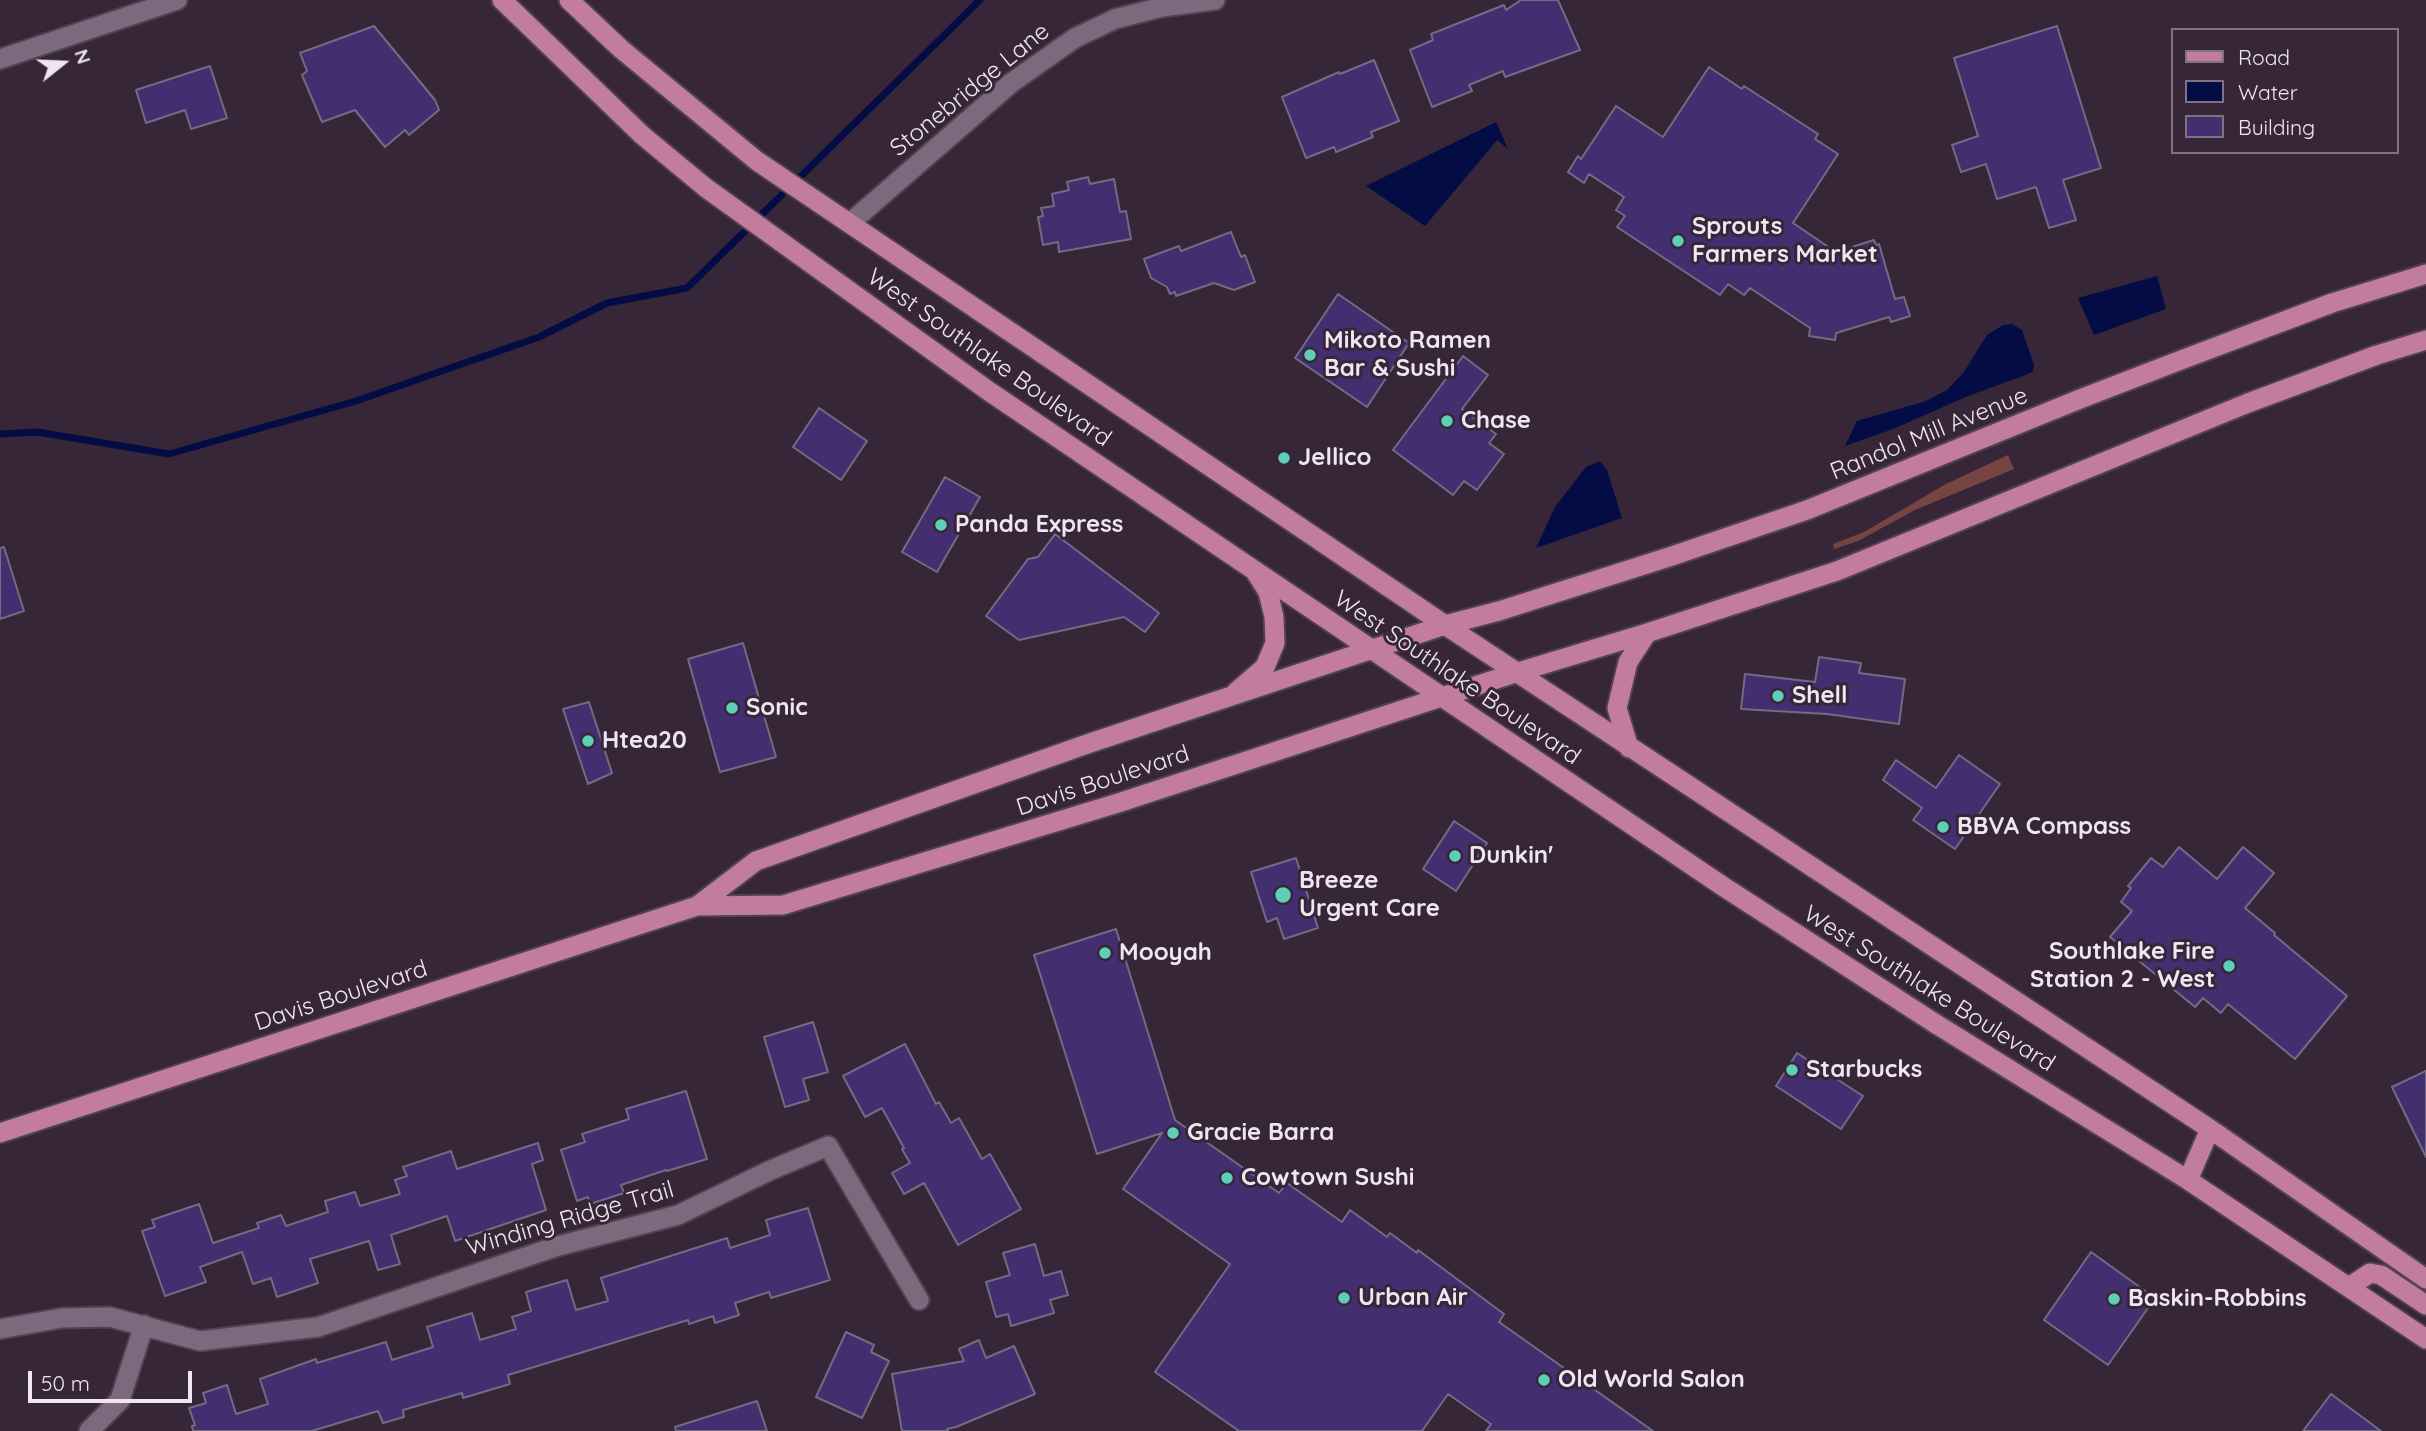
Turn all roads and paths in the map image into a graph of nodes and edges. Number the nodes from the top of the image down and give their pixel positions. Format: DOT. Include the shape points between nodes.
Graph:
graph roads {
  1 [pos="177,0"];
  2 [pos="502,0"];
  3 [pos="569,0"];
  4 [pos="1215,0"];
  5 [pos="0,59"];
  6 [pos="850,223"];
  7 [pos="2426,274"];
  8 [pos="2426,340"];
  9 [pos="1254,569"];
  10 [pos="1445,625"];
  11 [pos="1647,633"];
  12 [pos="1373,649"];
  13 [pos="1518,672"];
  14 [pos="1229,698"];
  15 [pos="1440,698"];
  16 [pos="1629,747"];
  17 [pos="697,906"];
  18 [pos="2210,1129"];
  19 [pos="0,1133"];
  20 [pos="2188,1180"];
  21 [pos="2426,1279"];
  22 [pos="2349,1287"];
  23 [pos="919,1300"];
  24 [pos="2426,1305"];
  25 [pos="144,1325"];
  26 [pos="0,1328"];
  27 [pos="2426,1339"];
  28 [pos="89,1431"];
  1 -- 5 [label="street"];
  2 -- 9 [label="main road, West Southlake Boulevard" via="642,135 706,187 990,392"];
  3 -- 6 [label="main road, West Southlake Boulevard" via="757,161"];
  4 -- 6 [label="street, Stonebridge Lane" via="1115,19 1075,38 1019,77"];
  6 -- 10 [label="main road, West Southlake Boulevard"];
  7 -- 10 [label="main road, Randol Mill Avenue" via="2332,303 2169,365 1807,510"];
  8 -- 11 [label="main road" via="2248,403 1837,570"];
  9 -- 12 [label="main road, West Southlake Boulevard"];
  9 -- 14 [label="main road" via="1268,592 1275,617 1275,643 1265,667"];
  10 -- 12 [label="main road, Davis Boulevard"];
  10 -- 13 [label="main road, West Southlake Boulevard"];
  11 -- 13 [label="main road"];
  11 -- 16 [label="main road" via="1628,662 1617,708"];
  12 -- 14 [label="main road, Davis Boulevard"];
  12 -- 15 [label="main road, West Southlake Boulevard"];
  13 -- 15 [label="main road, Davis Boulevard"];
  13 -- 16 [label="main road, West Southlake Boulevard"];
  14 -- 17 [label="main road, Davis Boulevard" via="756,861"];
  15 -- 17 [label="main road, Davis Boulevard" via="783,905"];
  15 -- 20 [label="main road, West Southlake Boulevard" via="1936,1024"];
  16 -- 18 [label="main road, West Southlake Boulevard"];
  17 -- 19 [label="main road, Davis Boulevard"];
  18 -- 20 [label="main road"];
  18 -- 21 [label="main road, West Southlake Boulevard"];
  20 -- 22 [label="main road, West Southlake Boulevard"];
  22 -- 24 [label="main road" via="2370,1273 2381,1275"];
  22 -- 27 [label="main road, West Southlake Boulevard"];
  23 -- 25 [label="street, Winding Ridge Trail" via="828,1146 678,1215 558,1246 318,1327 200,1341"];
  25 -- 26 [label="street, Winding Ridge Trail" via="110,1317 62,1318"];
  25 -- 28 [label="street" via="120,1400"];
}
